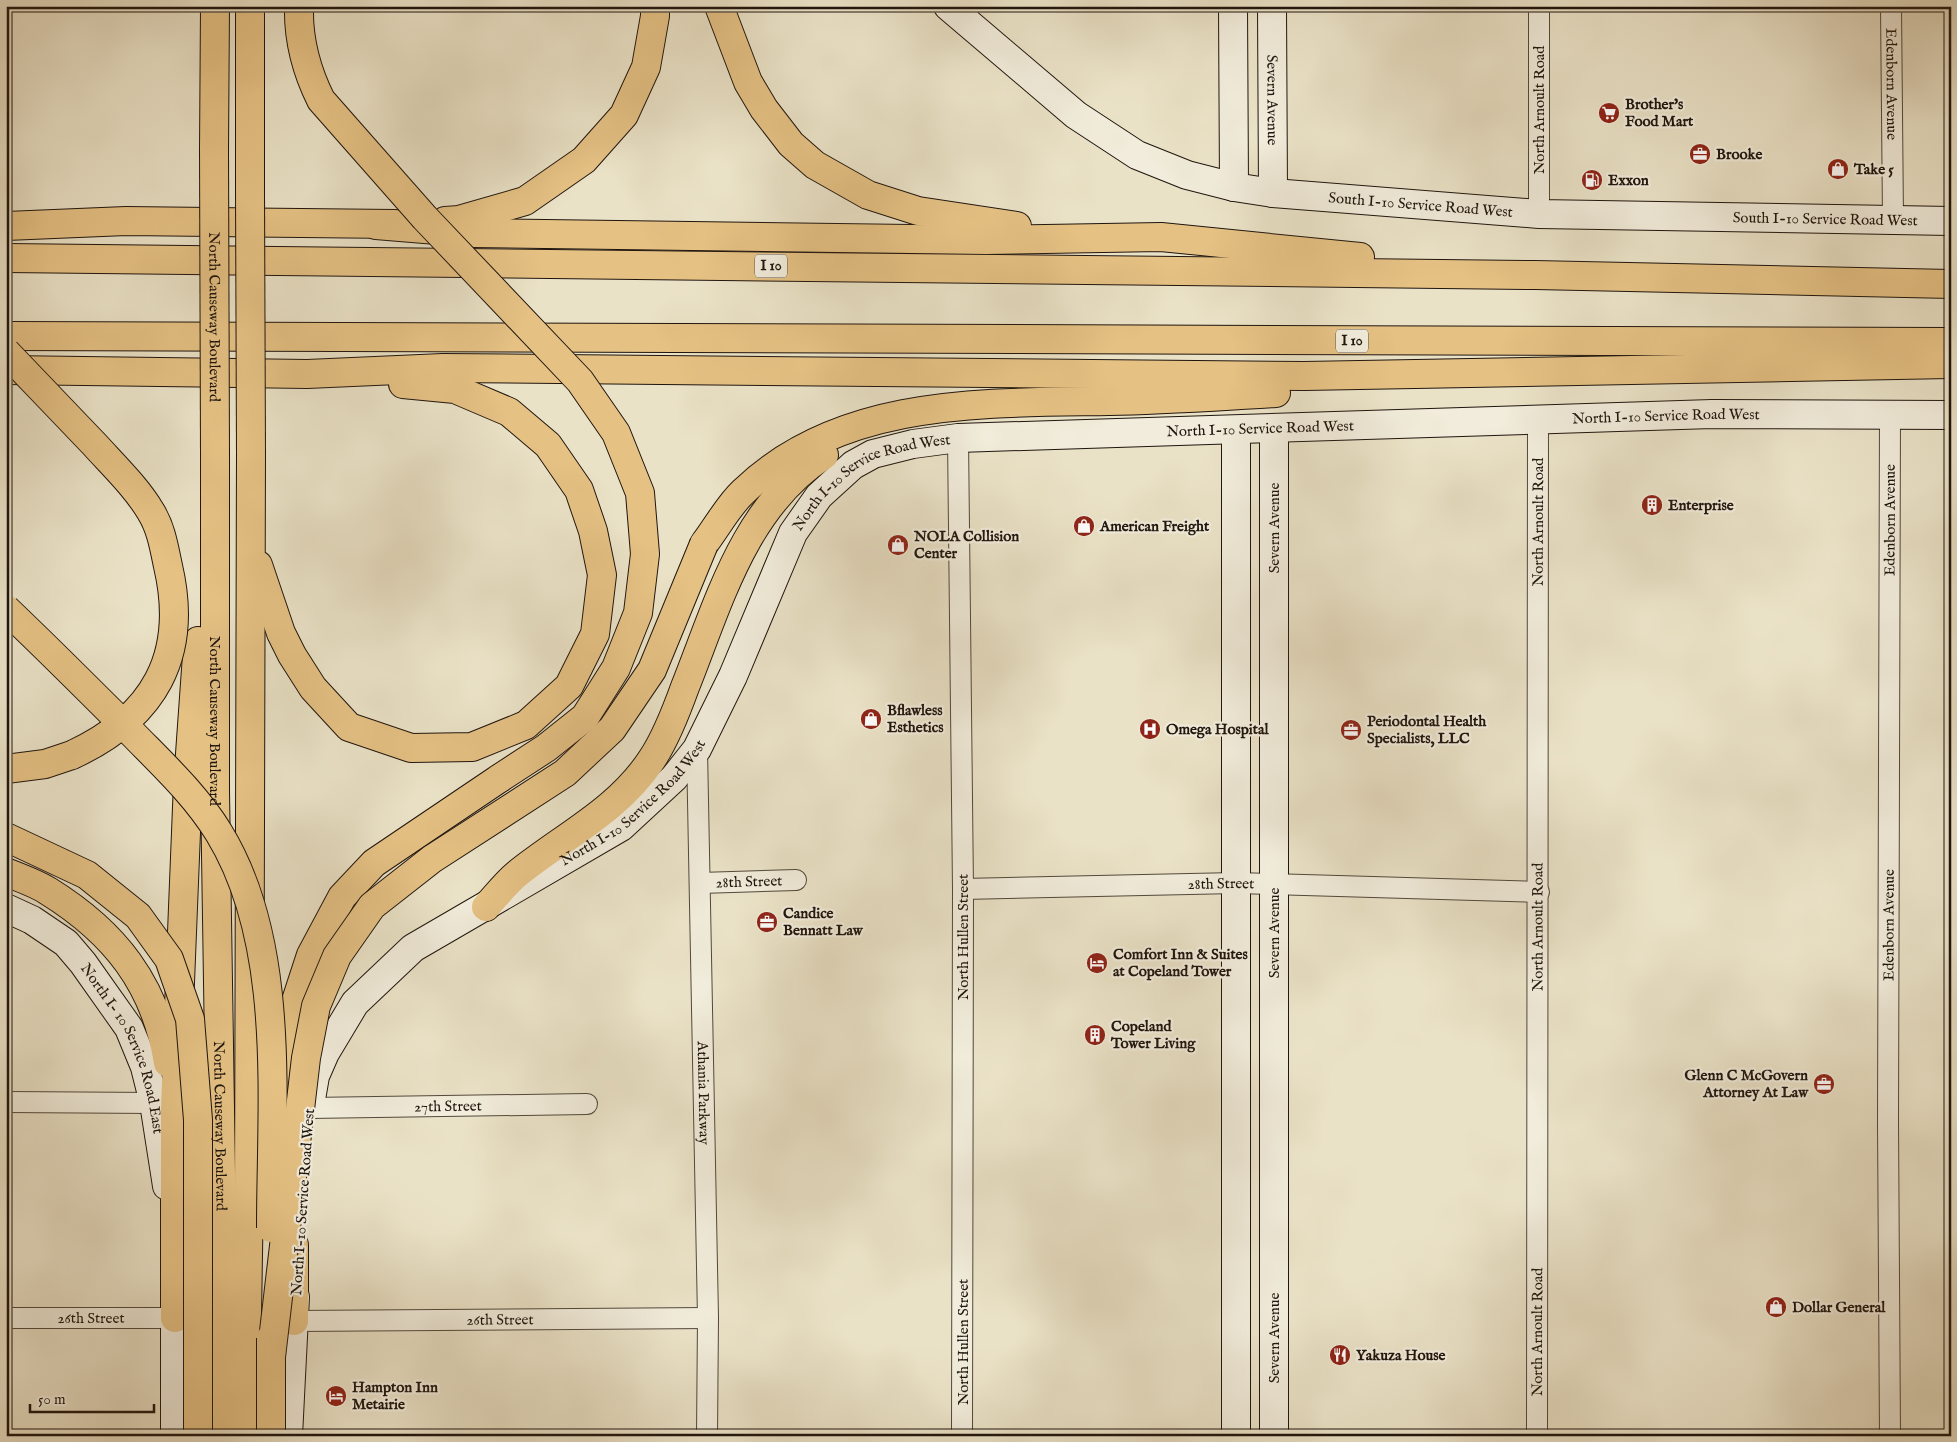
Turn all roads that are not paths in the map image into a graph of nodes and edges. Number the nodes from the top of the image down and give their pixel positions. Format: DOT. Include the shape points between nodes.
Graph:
graph roads {
  1 [pos="200,6"];
  2 [pos="215,6"];
  3 [pos="250,6"];
  4 [pos="299,6"];
  5 [pos="654,6"];
  6 [pos="719,6"];
  7 [pos="1233,6"];
  8 [pos="1272,6"];
  9 [pos="1539,6"];
  10 [pos="1891,6"];
  11 [pos="952,8"];
  12 [pos="215,62"];
  13 [pos="1234,187"];
  14 [pos="1273,192"];
  15 [pos="6,207"];
  16 [pos="1539,214"];
  17 [pos="1893,220"];
  18 [pos="126,221"];
  19 [pos="1951,221"];
  20 [pos="376,225"];
  21 [pos="6,226"];
  22 [pos="1093,236"];
  23 [pos="6,258"];
  24 [pos="1536,275"];
  25 [pos="1951,284"];
  26 [pos="6,336"];
  27 [pos="1951,342"];
  28 [pos="6,352"];
  29 [pos="1951,364"];
  30 [pos="1951,370"];
  31 [pos="14,374"];
  32 [pos="307,374"];
  33 [pos="1890,415"];
  34 [pos="1951,415"];
  35 [pos="1538,418"];
  36 [pos="874,420"];
  37 [pos="1274,429"];
  38 [pos="1236,431"];
  39 [pos="958,438"];
  40 [pos="1236,525"];
  41 [pos="1275,525"];
  42 [pos="251,542"];
  43 [pos="215,543"];
  44 [pos="6,609"];
  45 [pos="697,749"];
  46 [pos="6,769"];
  47 [pos="6,836"];
  48 [pos="6,872"];
  49 [pos="796,880"];
  50 [pos="700,883"];
  51 [pos="1236,883"];
  52 [pos="1274,884"];
  53 [pos="963,889"];
  54 [pos="1539,892"];
  55 [pos="486,906"];
  56 [pos="6,908"];
  57 [pos="6,1102"];
  58 [pos="587,1104"];
  59 [pos="164,1106"];
  60 [pos="309,1108"];
  61 [pos="249,1194"];
  62 [pos="6,1318"];
  63 [pos="175,1318"];
  64 [pos="708,1318"];
  65 [pos="294,1321"];
  66 [pos="271,1356"];
  67 [pos="175,1436"];
  68 [pos="198,1436"];
  69 [pos="221,1436"];
  70 [pos="245,1436"];
  71 [pos="272,1436"];
  72 [pos="288,1436"];
  73 [pos="707,1436"];
  74 [pos="962,1436"];
  75 [pos="1236,1436"];
  76 [pos="1274,1436"];
  77 [pos="1537,1436"];
  78 [pos="1890,1436"];
  1 -- 12 [label="highway"];
  2 -- 12 [label="highway, North Causeway Boulevard"];
  3 -- 42 [label="highway, North Causeway Boulevard, bridge"];
  4 -- 65 [label="highway, bridge" via="298,30 309,77 322,100 432,225 580,381 616,432 640,492 645,554 638,613 616,668 585,716 546,748 374,863 342,897 311,955 293,1010"];
  5 -- 20 [label="highway" via="646,67 624,115 584,160 525,201 459,220"];
  6 -- 22 [label="highway" via="748,82 764,109 791,144 816,165 868,195 918,212"];
  7 -- 13 [label="street"];
  8 -- 14 [label="street, Severn Avenue"];
  9 -- 16 [label="street, North Arnoult Road"];
  10 -- 17 [label="street, Edenborn Avenue"];
  11 -- 13 [label="street, South I-10 Service Road West" via="1076,115 1137,155 1187,175"];
  12 -- 43 [label="highway, North Causeway Boulevard, bridge"];
  13 -- 14 [label="street, South I-10 Service Road West"];
  14 -- 16 [label="street, South I-10 Service Road West"];
  15 -- 18 [label="highway"];
  16 -- 17 [label="street, South I-10 Service Road West"];
  17 -- 19 [label="street, South I-10 Service Road West"];
  18 -- 20 [label="highway"];
  18 -- 21 [label="highway"];
  20 -- 22 [label="highway" via="483,233 987,240"];
  22 -- 24 [label="highway" via="1161,237"];
  23 -- 24 [label="highway, I 10"];
  24 -- 25 [label="highway, I 10"];
  26 -- 27 [label="highway, I 10"];
  28 -- 46 [label="highway, bridge" via="110,462 151,512 161,533 173,588 172,638 166,665 148,700 116,731 96,744 45,764"];
  29 -- 32 [label="highway" via="1304,376 443,368"];
  30 -- 36 [label="highway" via="1461,383 1128,400 1040,401 955,407"];
  31 -- 32 [label="highway"];
  32 -- 42 [label="highway" via="455,390 509,412 548,444 579,490 593,531 602,575 595,634 569,686 526,726 472,747 411,748 349,727 313,688 281,633"];
  33 -- 34 [label="street, North I-10 Service Road West"];
  33 -- 35 [label="street, North I-10 Service Road West" via="1712,414"];
  33 -- 78 [label="street, Edenborn Avenue"];
  35 -- 37 [label="street, North I-10 Service Road West"];
  35 -- 54 [label="street, North Arnoult Road"];
  36 -- 55 [label="highway" via="858,435 801,470 768,506 741,549 672,720 652,759 628,791 592,822 516,875"];
  36 -- 66 [label="highway, bridge" via="813,443 742,492 704,544 652,670 612,729 565,773 432,859 372,906 337,956 316,1006 306,1058"];
  37 -- 38 [label="street, North I-10 Service Road West"];
  37 -- 41 [label="street, Severn Avenue"];
  38 -- 39 [label="street, North I-10 Service Road West"];
  38 -- 40 [label="street"];
  39 -- 45 [label="street, North I-10 Service Road West" via="873,454 853,465 819,496 793,533"];
  39 -- 53 [label="street, North Hullen Street"];
  40 -- 41 [label="street"];
  40 -- 51 [label="street"];
  41 -- 52 [label="street, Severn Avenue"];
  42 -- 61 [label="highway, North Causeway Boulevard"];
  43 -- 59 [label="highway" via="202,590"];
  43 -- 69 [label="highway, North Causeway Boulevard"];
  44 -- 66 [label="highway, bridge" via="184,786 219,833 241,875 264,958 271,1060"];
  45 -- 50 [label="street, Athania Parkway"];
  45 -- 55 [label="street, North I-10 Service Road West" via="674,778 621,827"];
  47 -- 68 [label="highway, bridge" via="88,875 138,916 170,959 190,1019 198,1120"];
  48 -- 59 [label="highway" via="47,890 97,926 133,966 153,1007 167,1055"];
  49 -- 50 [label="street, 28th Street"];
  50 -- 64 [label="street, Athania Parkway"];
  51 -- 52 [label="street, 28th Street"];
  51 -- 53 [label="street, 28th Street"];
  51 -- 75 [label="street"];
  52 -- 54 [label="street, 28th Street"];
  52 -- 76 [label="street, Severn Avenue"];
  53 -- 74 [label="street, North Hullen Street"];
  54 -- 77 [label="street, North Arnoult Road"];
  55 -- 60 [label="street, North I-10 Service Road West" via="413,948 355,1003 319,1068"];
  56 -- 59 [label="street, North I- 10 Service Road East" via="32,920 66,943 83,963 129,1028"];
  57 -- 59 [label="street"];
  58 -- 60 [label="street, 27th Street"];
  59 -- 63 [label="highway" via="175,1232"];
  60 -- 65 [label="street, North I-10 Service Road West"];
  61 -- 70 [label="highway, North Causeway Boulevard"];
  61 -- 71 [label="highway" via="261,1350"];
  62 -- 63 [label="street, 26th Street"];
  63 -- 67 [label="street"];
  64 -- 65 [label="street, 26th Street"];
  64 -- 73 [label="street, Athania Parkway"];
  65 -- 72 [label="street"];
  66 -- 71 [label="highway, bridge"];
}
